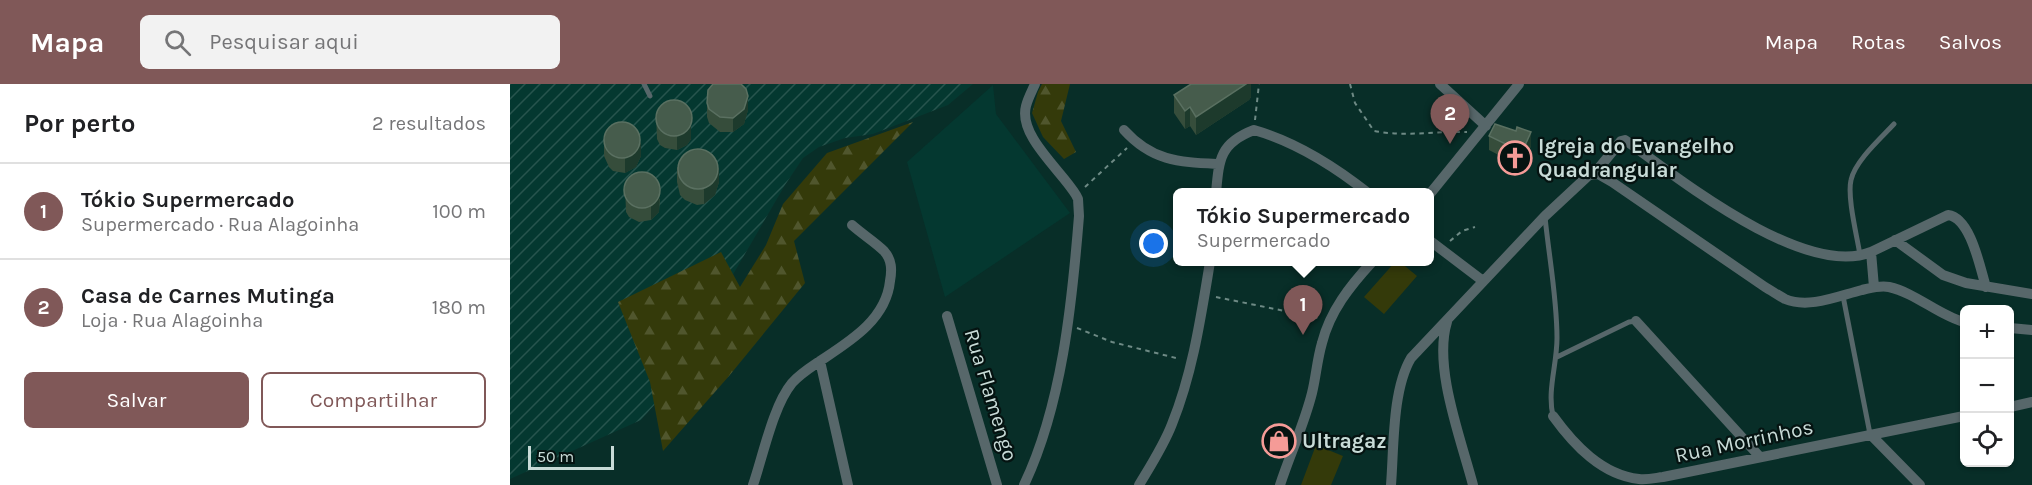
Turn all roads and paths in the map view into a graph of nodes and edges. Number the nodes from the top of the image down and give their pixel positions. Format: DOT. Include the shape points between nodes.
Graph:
graph roads {
  1 [pos="644,84"];
  2 [pos="1035,84"];
  3 [pos="1259,84"];
  4 [pos="1350,84"];
  5 [pos="1440,84"];
  6 [pos="1519,84"];
  7 [pos="650,96"];
  8 [pos="1894,124"];
  9 [pos="1483,129"];
  10 [pos="1124,130"];
  11 [pos="1254,130"];
  12 [pos="1134,141"];
  13 [pos="1218,164"];
  14 [pos="1594,174"];
  15 [pos="1216,188"];
  16 [pos="1362,188"];
  17 [pos="1434,189"];
  18 [pos="1076,195"];
  19 [pos="1545,216"];
  20 [pos="852,225"];
  21 [pos="1475,227"];
  22 [pos="1895,240"];
  23 [pos="1434,244"];
  24 [pos="1441,249"];
  25 [pos="1866,254"];
  26 [pos="1209,266"];
  27 [pos="1368,266"];
  28 [pos="1483,281"];
  29 [pos="1874,287"];
  30 [pos="1986,287"];
  31 [pos="1204,294"];
  32 [pos="1843,294"];
  33 [pos="2032,294"];
  34 [pos="947,316"];
  35 [pos="1448,319"];
  36 [pos="1330,320"];
  37 [pos="1960,320"];
  38 [pos="1636,321"];
  39 [pos="1067,324"];
  40 [pos="2014,328"];
  41 [pos="2032,330"];
  42 [pos="1557,357"];
  43 [pos="820,361"];
  44 [pos="1192,362"];
  45 [pos="2032,402"];
  46 [pos="2014,405"];
  47 [pos="1553,416"];
  48 [pos="1960,417"];
  49 [pos="1870,434"];
  50 [pos="1760,457"];
  51 [pos="753,485"];
  52 [pos="848,485"];
  53 [pos="997,485"];
  54 [pos="1024,485"];
  55 [pos="1139,485"];
  56 [pos="1280,485"];
  57 [pos="1391,485"];
  58 [pos="1473,485"];
  59 [pos="1920,485"];
  1 -- 7 [label="lane"];
  2 -- 18 [label="street" via="1025,108 1025,122 1030,135"];
  3 -- 11 [label="path"];
  4 -- 9 [label="path" via="1355,103 1374,131 1392,135"];
  5 -- 9 [label="street"];
  6 -- 9 [label="street"];
  8 -- 25 [label="lane" via="1866,154 1851,181 1851,200"];
  9 -- 17 [label="street"];
  10 -- 12 [label="street"];
  11 -- 13 [label="street" via="1230,143"];
  11 -- 16 [label="street" via="1318,158"];
  12 -- 13 [label="street" via="1163,158"];
  12 -- 18 [label="path"];
  13 -- 15 [label="street"];
  14 -- 19 [label="street" via="1584,178"];
  14 -- 25 [label="street" via="1625,140 1767,234 1839,257"];
  14 -- 32 [label="street" via="1612,182 1786,299 1813,302"];
  18 -- 39 [label="street" via="1079,216"];
  19 -- 28 [label="street"];
  19 -- 42 [label="lane"];
  20 -- 43 [label="street" via="891,262 890,286 886,300 867,326"];
  21 -- 24 [label="path" via="1462,231"];
  22 -- 25 [label="street"];
  22 -- 30 [label="street" via="1944,275"];
  22 -- 30 [label="street" via="1939,218 1959,219 1968,232"];
  23 -- 24 [label="street"];
  24 -- 28 [label="street"];
  25 -- 29 [label="street"];
  26 -- 31 [label="street"];
  27 -- 36 [label="street"];
  28 -- 35 [label="street"];
  29 -- 32 [label="street"];
  29 -- 37 [label="street" via="1901,291"];
  30 -- 33 [label="street"];
  31 -- 36 [label="path"];
  31 -- 44 [label="street"];
  32 -- 49 [label="lane"];
  34 -- 53 [label="street, Rua Flamengo"];
  35 -- 57 [label="street" via="1405,369"];
  35 -- 58 [label="street" via="1442,359"];
  36 -- 56 [label="street" via="1305,414"];
  38 -- 42 [label="lane"];
  38 -- 50 [label="street"];
  39 -- 44 [label="path" via="1112,342"];
  39 -- 54 [label="street" via="1043,441"];
  40 -- 41 [label="street"];
  42 -- 47 [label="lane" via="1550,388"];
  43 -- 51 [label="street" via="799,376 786,393"];
  43 -- 52 [label="street"];
  44 -- 55 [label="street" via="1171,426"];
  45 -- 46 [label="street"];
  47 -- 50 [label="street, Rua Morrinhos" via="1590,457 1623,476 1663,477"];
  48 -- 49 [label="street, Rua Morrinhos"];
  49 -- 50 [label="street, Rua Morrinhos"];
  49 -- 59 [label="street"];
}
